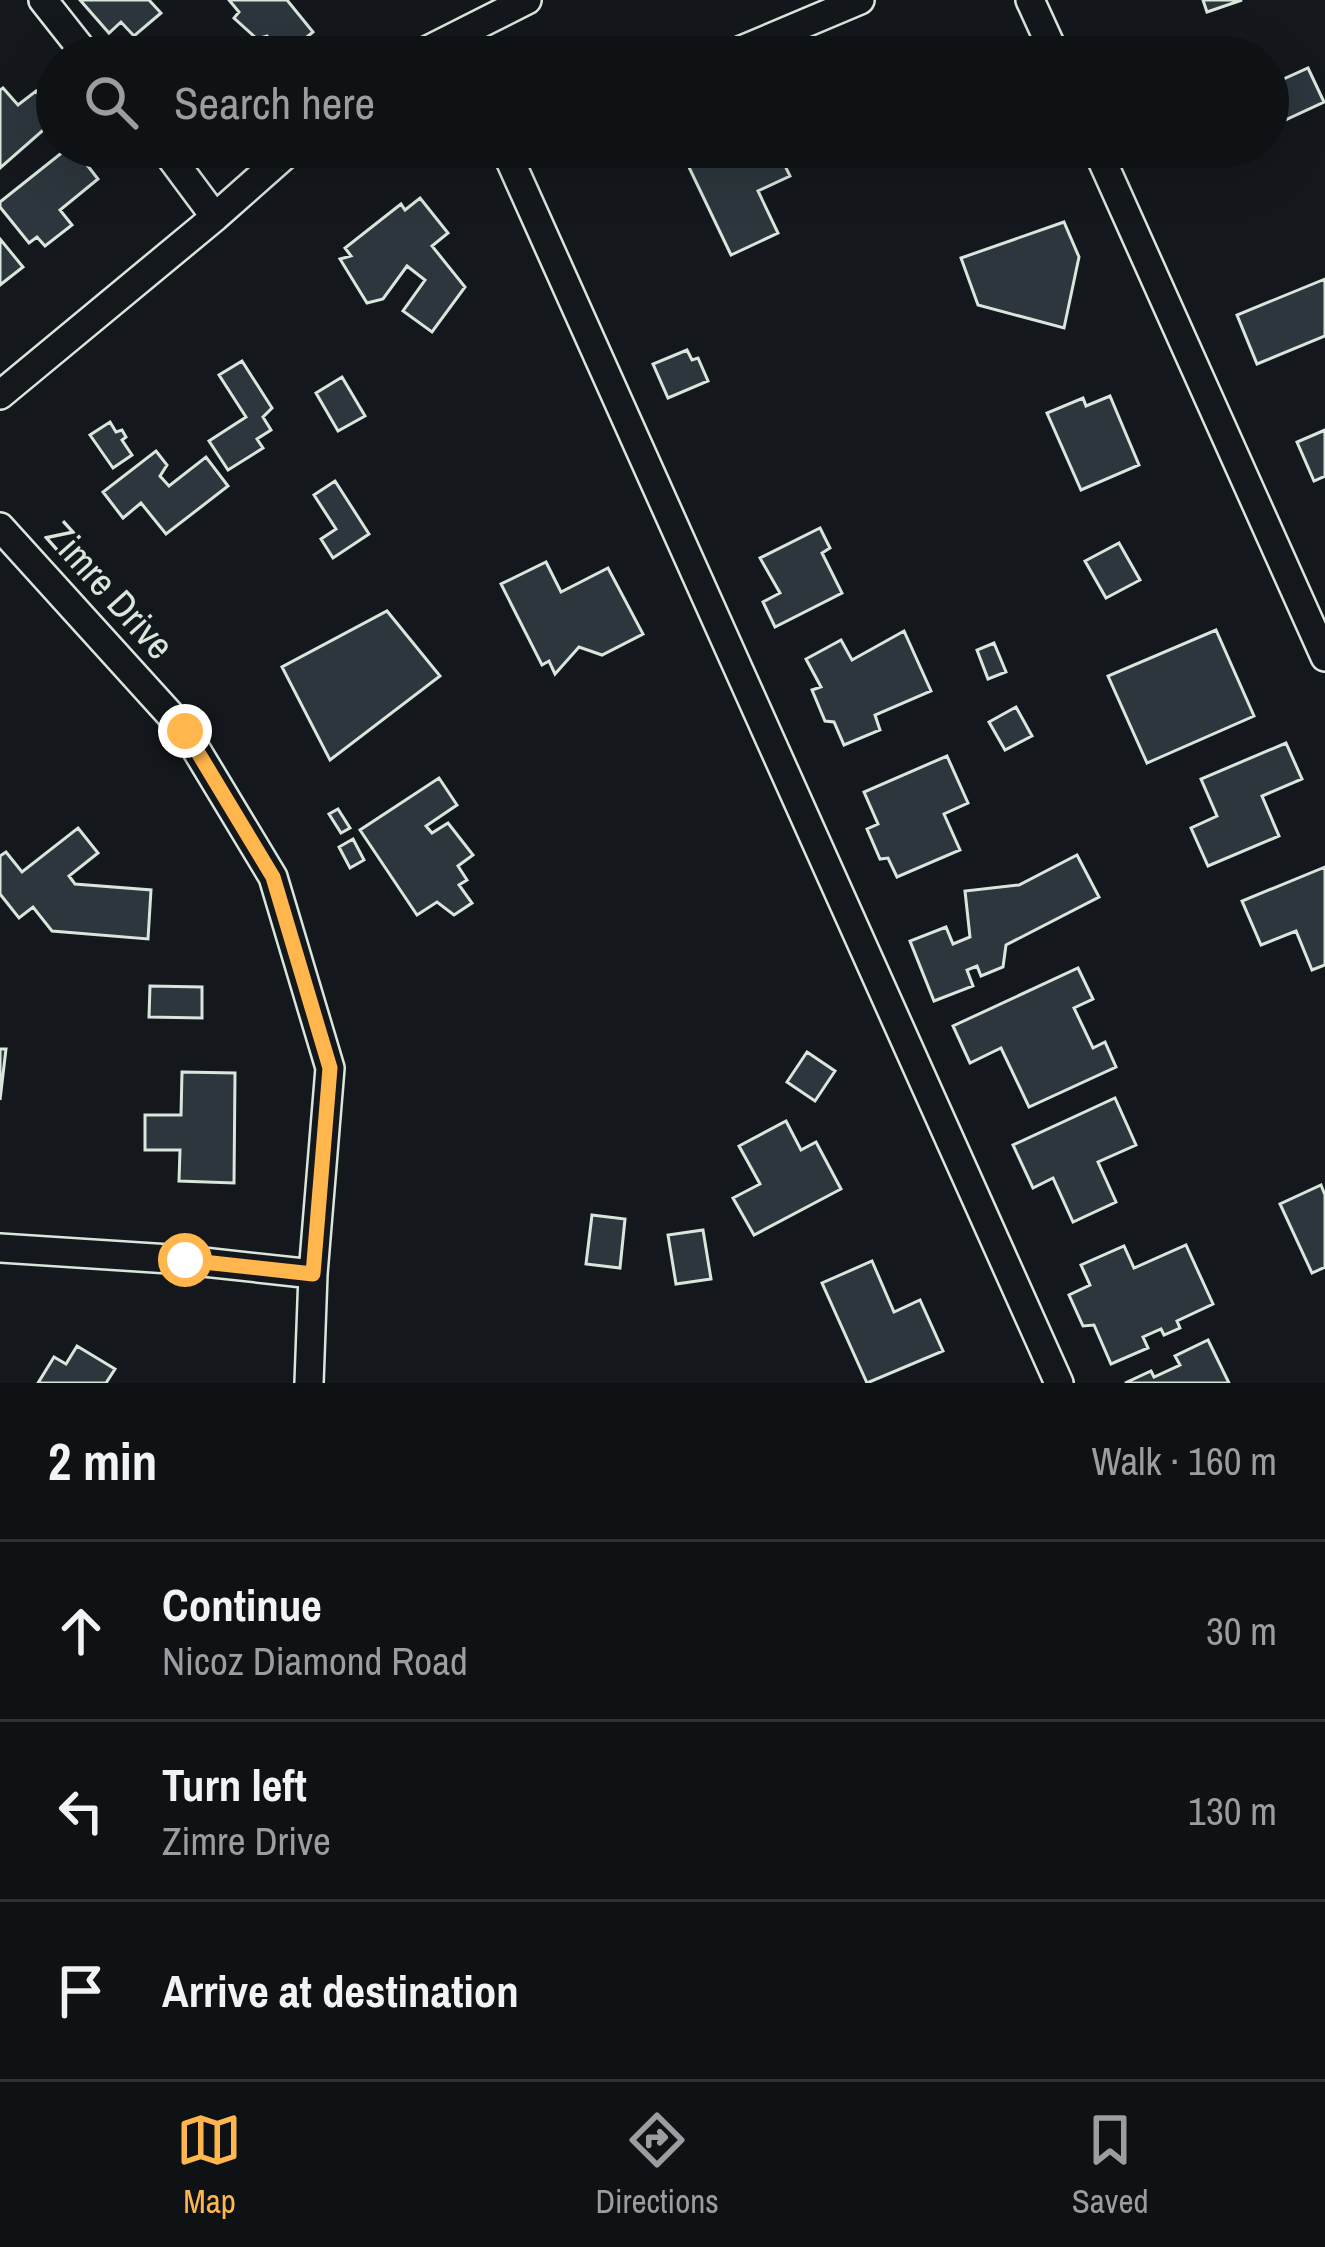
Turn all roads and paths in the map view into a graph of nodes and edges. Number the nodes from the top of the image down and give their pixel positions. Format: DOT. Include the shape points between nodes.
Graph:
graph roads {
  1 [pos="43,0"];
  2 [pos="527,0"];
  3 [pos="860,0"];
  4 [pos="1030,0"];
  5 [pos="71,36"];
  6 [pos="456,36"];
  7 [pos="775,36"];
  8 [pos="1046,36"];
  9 [pos="179,168"];
  10 [pos="270,168"];
  11 [pos="520,168"];
  12 [pos="1105,168"];
  13 [pos="215,217"];
  14 [pos="0,395"];
  15 [pos="0,527"];
  16 [pos="1325,657"];
  17 [pos="0,1248"];
  18 [pos="313,1274"];
  19 [pos="309,1383"];
  20 [pos="1059,1383"];
  1 -- 5 [label="street"];
  2 -- 6 [label="street"];
  3 -- 7 [label="street"];
  4 -- 8 [label="street"];
  9 -- 13 [label="street"];
  10 -- 13 [label="street"];
  11 -- 20 [label="street"];
  12 -- 16 [label="street"];
  13 -- 14 [label="street"];
  15 -- 18 [label="street, Zimre Drive" via="185,731 273,877 330,1068"];
  17 -- 18 [label="street"];
  18 -- 19 [label="street, Zimre Drive"];
}
